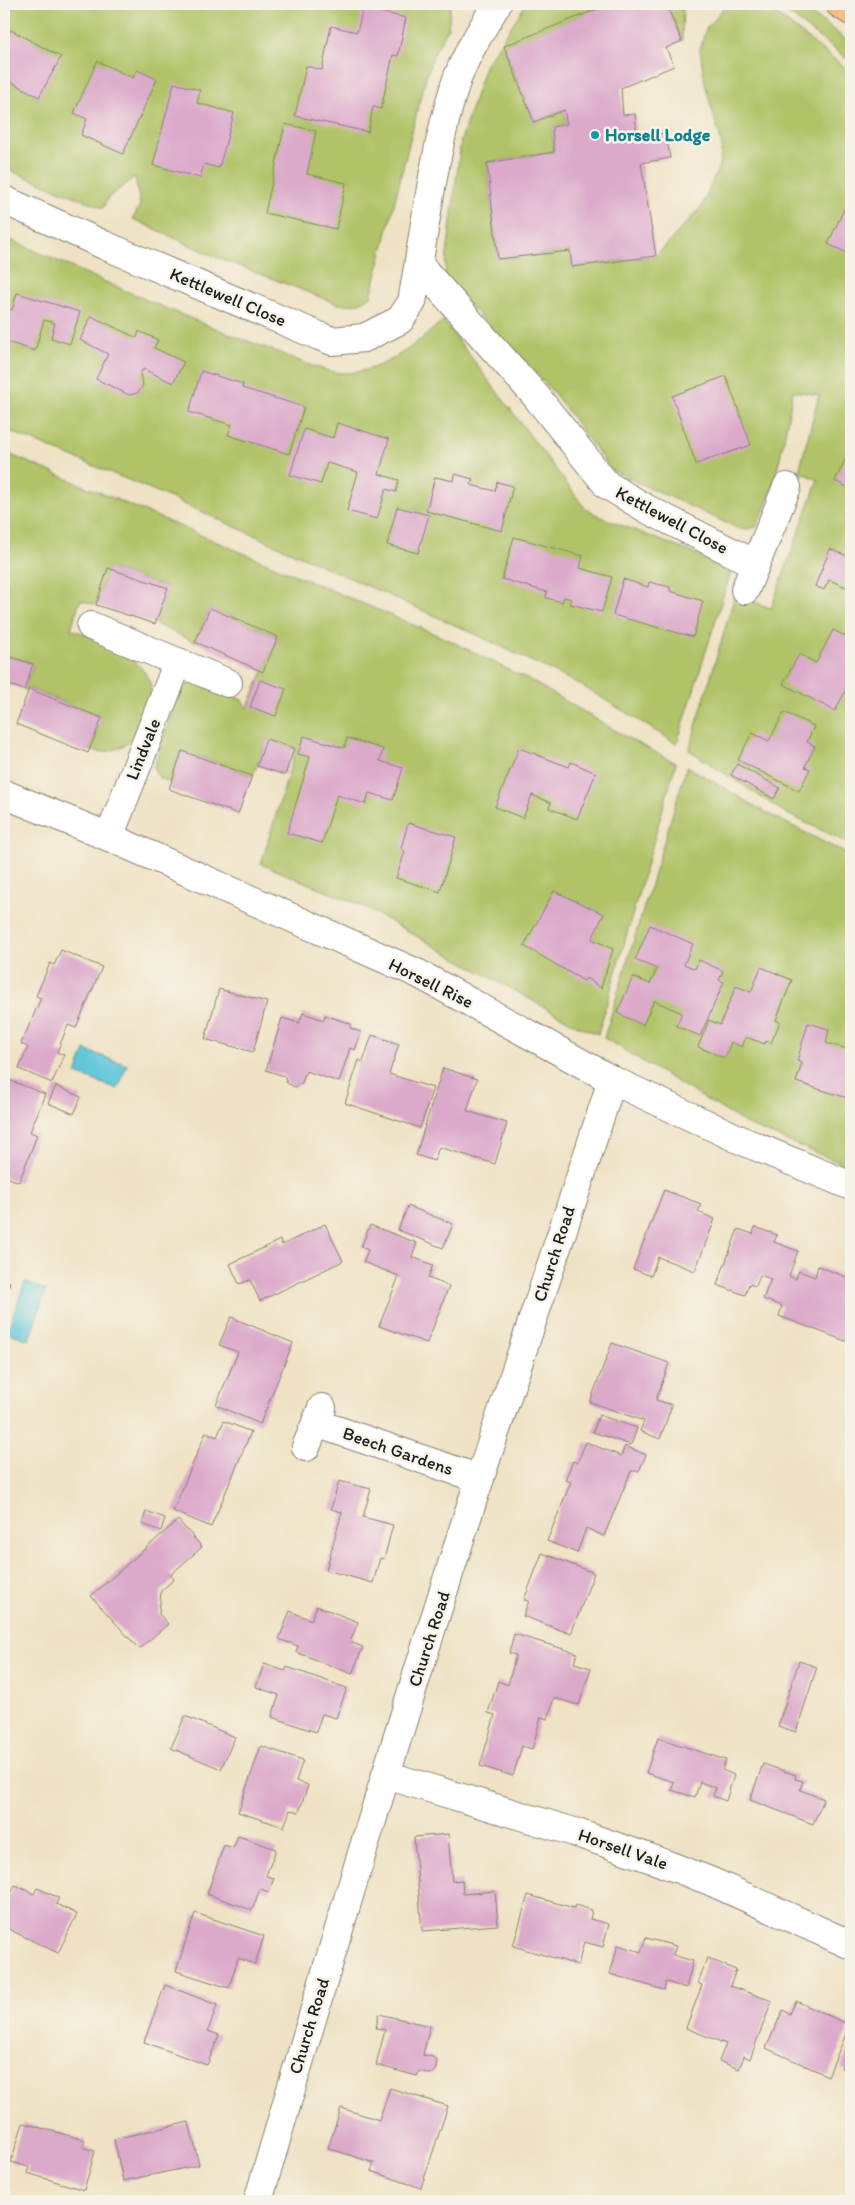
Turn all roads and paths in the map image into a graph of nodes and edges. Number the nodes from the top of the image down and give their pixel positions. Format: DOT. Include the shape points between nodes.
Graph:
graph roads {
  1 [pos="497,4"];
  2 [pos="840,4"];
  3 [pos="851,11"];
  4 [pos="4,200"];
  5 [pos="419,266"];
  6 [pos="787,487"];
  7 [pos="755,564"];
  8 [pos="745,590"];
  9 [pos="91,626"];
  10 [pos="178,662"];
  11 [pos="228,683"];
  12 [pos="4,794"];
  13 [pos="109,837"];
  14 [pos="612,1080"];
  15 [pos="851,1186"];
  16 [pos="315,1426"];
  17 [pos="480,1479"];
  18 [pos="386,1775"];
  19 [pos="851,1945"];
  20 [pos="258,2201"];
  1 -- 5 [label="street, Kettlewell Close" via="455,84 434,172"];
  2 -- 3 [label="main road"];
  4 -- 5 [label="street, Kettlewell Close" via="332,341 364,338 400,320 412,302"];
  5 -- 7 [label="street, Kettlewell Close" via="535,395 608,485 647,509"];
  6 -- 7 [label="street"];
  7 -- 8 [label="street"];
  9 -- 10 [label="street"];
  10 -- 11 [label="street"];
  10 -- 13 [label="street, Lindvale"];
  12 -- 13 [label="street, Horsell Rise"];
  13 -- 14 [label="street, Horsell Rise" via="419,974"];
  14 -- 15 [label="street, Horsell Rise" via="745,1142"];
  14 -- 17 [label="street, Church Road"];
  16 -- 17 [label="street, Beech Gardens"];
  17 -- 18 [label="street, Church Road"];
  18 -- 19 [label="street, Horsell Vale" via="655,1860 710,1881"];
  18 -- 20 [label="street, Church Road"];
}
